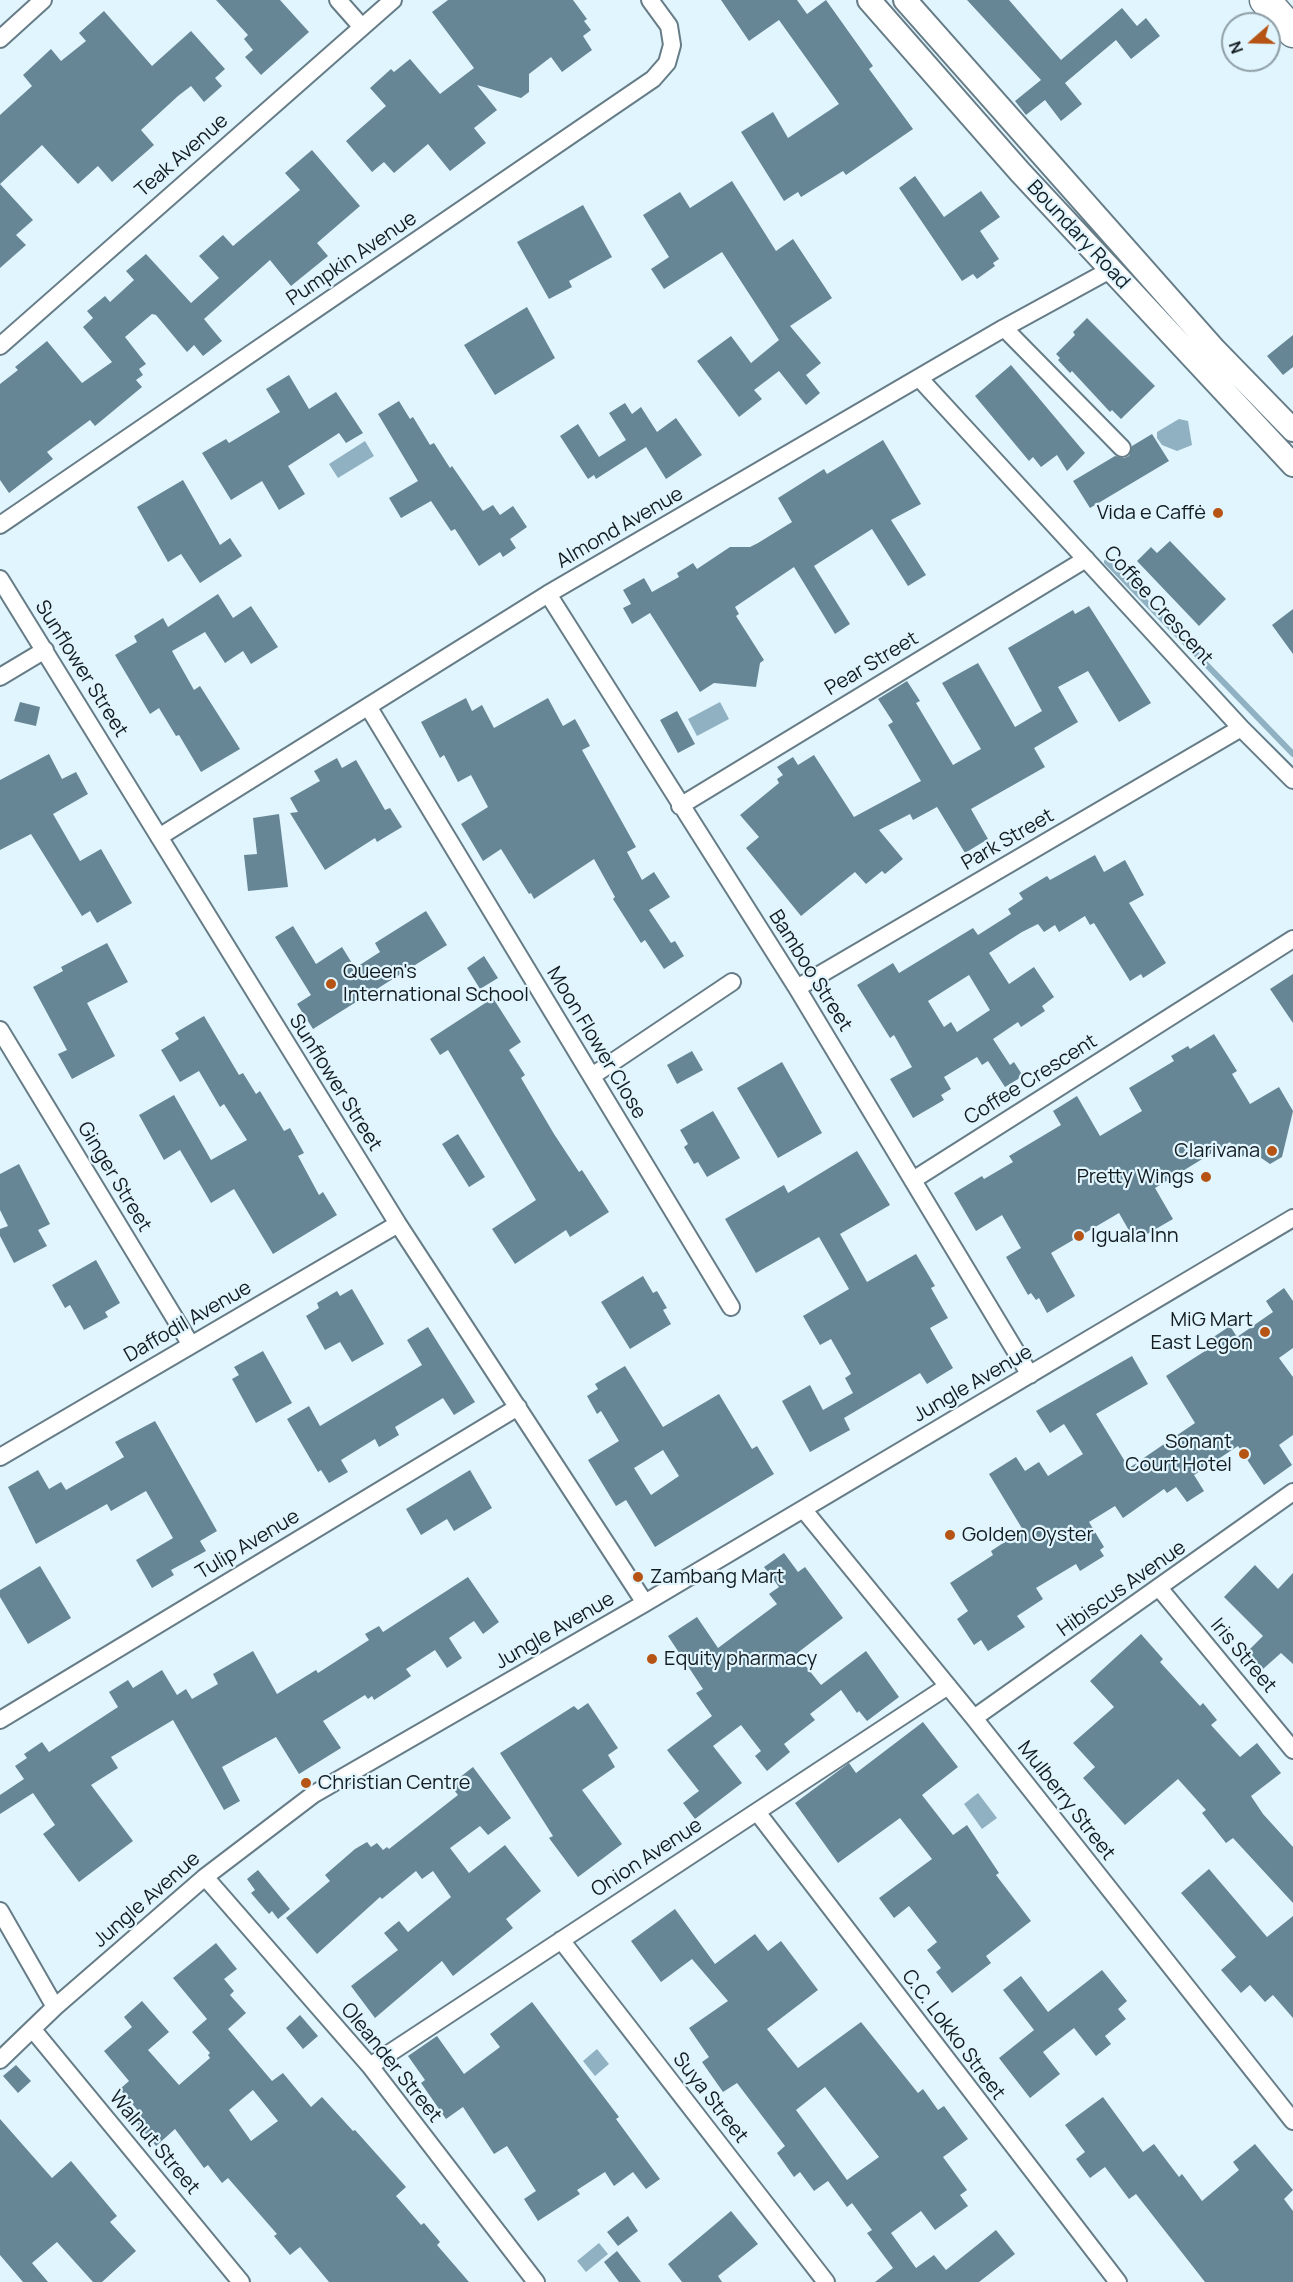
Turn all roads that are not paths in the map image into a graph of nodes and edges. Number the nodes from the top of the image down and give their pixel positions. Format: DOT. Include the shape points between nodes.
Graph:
graph roads {
  1 [pos="43,0"];
  2 [pos="338,0"];
  3 [pos="393,0"];
  4 [pos="651,0"];
  5 [pos="869,0"];
  6 [pos="905,0"];
  7 [pos="1265,0"];
  8 [pos="361,27"];
  9 [pos="1293,32"];
  10 [pos="0,39"];
  11 [pos="1110,270"];
  12 [pos="1004,328"];
  13 [pos="0,346"];
  14 [pos="920,379"];
  15 [pos="1293,430"];
  16 [pos="1122,448"];
  17 [pos="1293,465"];
  18 [pos="0,525"];
  19 [pos="1086,558"];
  20 [pos="0,579"];
  21 [pos="548,594"];
  22 [pos="45,650"];
  23 [pos="0,677"];
  24 [pos="369,708"];
  25 [pos="1241,728"];
  26 [pos="1293,780"];
  27 [pos="680,806"];
  28 [pos="159,837"];
  29 [pos="1293,939"];
  30 [pos="732,982"];
  31 [pos="797,988"];
  32 [pos="0,1030"];
  33 [pos="592,1076"];
  34 [pos="913,1180"];
  35 [pos="1293,1218"];
  36 [pos="398,1224"];
  37 [pos="731,1307"];
  38 [pos="191,1345"];
  39 [pos="1030,1375"];
  40 [pos="518,1407"];
  41 [pos="0,1457"];
  42 [pos="1293,1492"];
  43 [pos="803,1509"];
  44 [pos="1160,1589"];
  45 [pos="645,1604"];
  46 [pos="948,1686"];
  47 [pos="974,1718"];
  48 [pos="0,1720"];
  49 [pos="1293,1750"];
  50 [pos="757,1812"];
  51 [pos="205,1877"];
  52 [pos="0,1911"];
  53 [pos="561,1940"];
  54 [pos="55,2007"];
  55 [pos="34,2031"];
  56 [pos="0,2060"];
  57 [pos="370,2066"];
  58 [pos="1290,2111"];
  59 [pos="241,2282"];
  60 [pos="536,2282"];
  61 [pos="826,2282"];
  62 [pos="1118,2282"];
  1 -- 10 [label="street"];
  2 -- 8 [label="street"];
  3 -- 8 [label="street, Teak Avenue"];
  4 -- 18 [label="street, Pumpkin Avenue" via="669,26 672,45 667,63 653,79"];
  5 -- 11 [label="main road, Boundary Road"];
  6 -- 15 [label="main road, Boundary Road" via="1215,350"];
  7 -- 9 [label="highway"];
  8 -- 13 [label="street, Teak Avenue"];
  11 -- 12 [label="street, Almond Avenue"];
  11 -- 17 [label="main road, Boundary Road"];
  12 -- 14 [label="street, Almond Avenue"];
  12 -- 16 [label="street"];
  14 -- 19 [label="street, Coffee Crescent"];
  14 -- 21 [label="street, Almond Avenue"];
  19 -- 25 [label="street, Coffee Crescent"];
  19 -- 27 [label="street, Pear Street"];
  20 -- 22 [label="street, Sunflower Street"];
  21 -- 24 [label="street, Almond Avenue"];
  21 -- 27 [label="street, Bamboo Street"];
  22 -- 23 [label="street"];
  22 -- 28 [label="street, Sunflower Street"];
  24 -- 28 [label="street, Almond Avenue"];
  24 -- 33 [label="street, Moon Flower Close"];
  25 -- 26 [label="street, Coffee Crescent"];
  25 -- 31 [label="street, Park Street"];
  27 -- 31 [label="street, Bamboo Street"];
  28 -- 36 [label="street, Sunflower Street"];
  29 -- 34 [label="street, Coffee Crescent"];
  30 -- 33 [label="street"];
  31 -- 34 [label="street, Bamboo Street"];
  32 -- 38 [label="street, Ginger Street"];
  33 -- 37 [label="street, Moon Flower Close"];
  34 -- 39 [label="street, Bamboo Street"];
  35 -- 39 [label="street, Jungle Avenue"];
  36 -- 38 [label="street, Daffodil Avenue"];
  36 -- 40 [label="street, Sunflower Street"];
  38 -- 41 [label="street, Daffodil Avenue"];
  39 -- 43 [label="street, Jungle Avenue"];
  40 -- 45 [label="street, Sunflower Street"];
  40 -- 48 [label="street, Tulip Avenue"];
  42 -- 44 [label="street, Hibiscus Avenue"];
  43 -- 45 [label="street, Jungle Avenue"];
  43 -- 46 [label="street, Mulberry Street"];
  44 -- 47 [label="street, Hibiscus Avenue"];
  44 -- 49 [label="street, Iris Street"];
  45 -- 51 [label="street, Jungle Avenue" via="314,1794"];
  46 -- 47 [label="street, Mulberry Street"];
  46 -- 50 [label="street, Onion Avenue"];
  47 -- 58 [label="street, Mulberry Street"];
  50 -- 53 [label="street, Onion Avenue"];
  50 -- 62 [label="street, C.C. Lokko Street"];
  51 -- 54 [label="street, Jungle Avenue"];
  51 -- 57 [label="street, Oleander Street"];
  52 -- 54 [label="street"];
  53 -- 57 [label="street, Onion Avenue"];
  53 -- 61 [label="street, Suya Street"];
  54 -- 55 [label="street, Jungle Avenue"];
  55 -- 56 [label="street, Jungle Avenue"];
  55 -- 59 [label="street, Walnut Street"];
  57 -- 60 [label="street, Oleander Street"];
}
